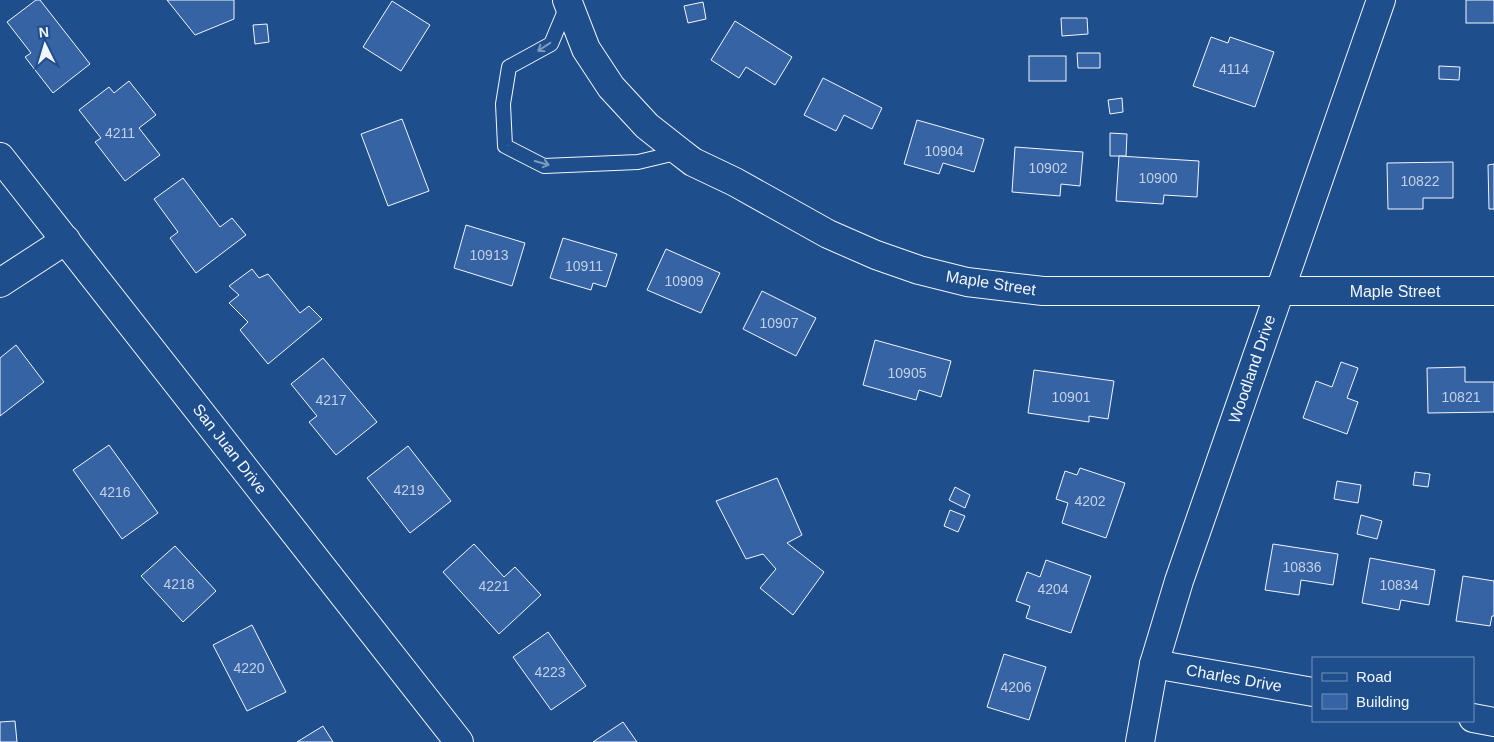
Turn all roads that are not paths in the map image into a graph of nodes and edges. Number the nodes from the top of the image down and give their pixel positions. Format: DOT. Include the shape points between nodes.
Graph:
graph roads {
  1 [pos="1381,0"];
  2 [pos="567,3"];
  3 [pos="680,152"];
  4 [pos="0,157"];
  5 [pos="66,240"];
  6 [pos="0,283"];
  7 [pos="1494,291"];
  8 [pos="1278,292"];
  9 [pos="1154,664"];
  10 [pos="1312,692"];
  11 [pos="1474,718"];
  12 [pos="1494,722"];
  13 [pos="459,742"];
  14 [pos="1140,742"];
  1 -- 8 [label="street, Woodland Drive"];
  2 -- 3 [label="street, Maple Street" via="586,49 617,94 647,126"];
  2 -- 3 [label="lane, one-way" via="551,44 509,67 503,104 505,146 544,166 638,162"];
  3 -- 8 [label="street, Maple Street" via="828,234 919,270 968,282 1043,291"];
  4 -- 5 [label="street, San Juan Drive"];
  5 -- 6 [label="street"];
  5 -- 13 [label="street, San Juan Drive"];
  7 -- 8 [label="street, Maple Street"];
  8 -- 9 [label="street, Woodland Drive" via="1179,581"];
  9 -- 10 [label="street, Charles Drive"];
  9 -- 14 [label="street, Woodland Drive"];
  11 -- 12 [label="street"];
}
